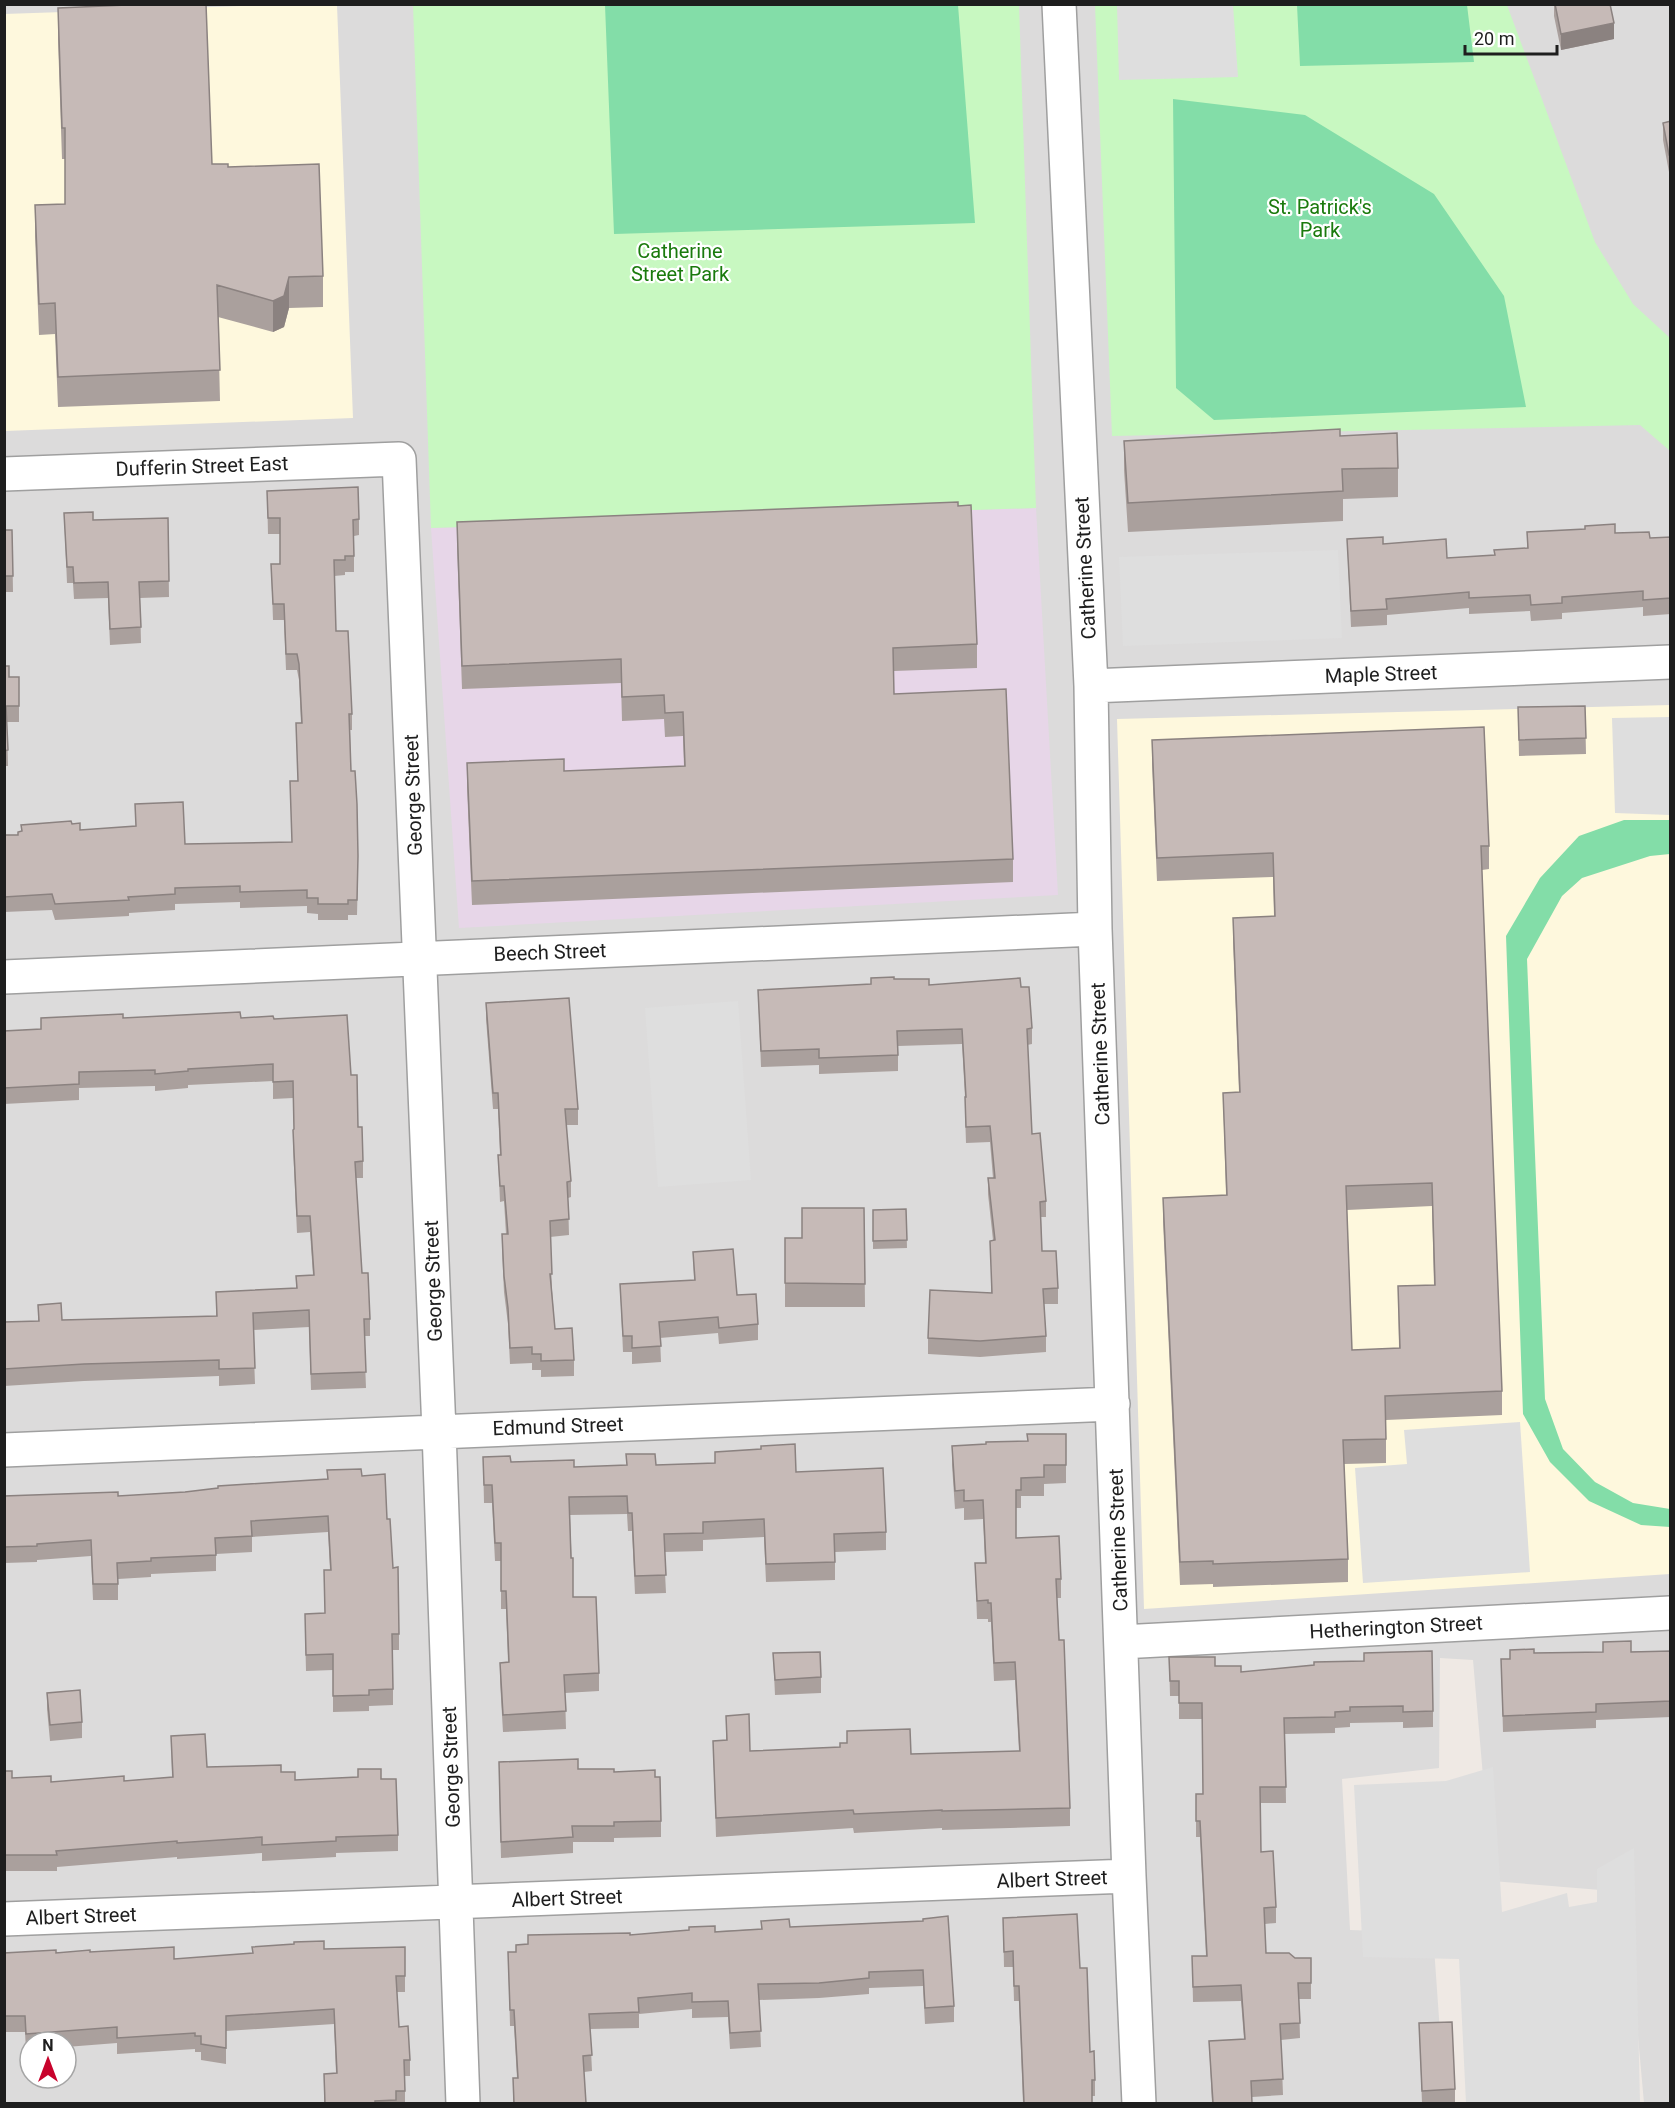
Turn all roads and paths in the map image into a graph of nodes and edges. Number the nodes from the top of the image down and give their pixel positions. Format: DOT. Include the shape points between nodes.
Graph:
graph roads {
  1 [pos="1059,4"];
  2 [pos="399,459"];
  3 [pos="4,474"];
  4 [pos="1671,662"];
  5 [pos="1091,686"];
  6 [pos="1095,929"];
  7 [pos="420,957"];
  8 [pos="4,977"];
  9 [pos="1113,1404"];
  10 [pos="440,1431"];
  11 [pos="4,1450"];
  12 [pos="1671,1613"];
  13 [pos="1121,1642"];
  14 [pos="1129,1876"];
  15 [pos="455,1902"];
  16 [pos="4,1919"];
  17 [pos="463,2103"];
  18 [pos="1139,2103"];
  1 -- 5 [label="street, Catherine Street"];
  2 -- 3 [label="street, Dufferin Street East"];
  2 -- 7 [label="street, George Street"];
  4 -- 5 [label="street, Maple Street"];
  5 -- 6 [label="street, Catherine Street"];
  6 -- 7 [label="street, Beech Street"];
  6 -- 9 [label="street, Catherine Street"];
  7 -- 8 [label="street, Beech Street"];
  7 -- 10 [label="street, George Street"];
  9 -- 10 [label="street, Edmund Street"];
  9 -- 13 [label="street, Catherine Street"];
  10 -- 11 [label="street, Edmund Street"];
  10 -- 15 [label="street, George Street"];
  12 -- 13 [label="street, Hetherington Street"];
  13 -- 14 [label="street, Catherine Street"];
  14 -- 15 [label="street, Albert Street"];
  14 -- 18 [label="street, Catherine Street"];
  15 -- 16 [label="street, Albert Street"];
  15 -- 17 [label="street, George Street"];
}
